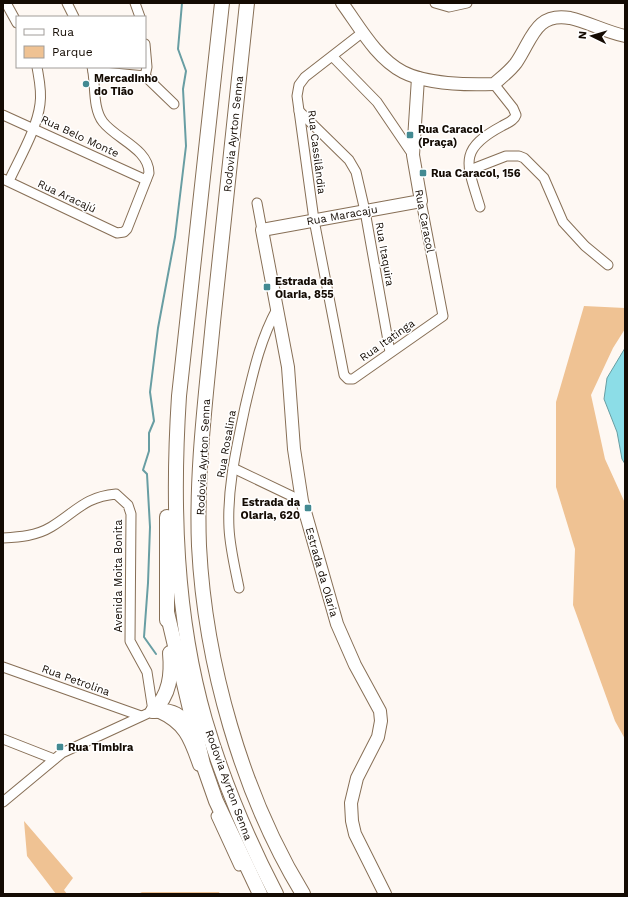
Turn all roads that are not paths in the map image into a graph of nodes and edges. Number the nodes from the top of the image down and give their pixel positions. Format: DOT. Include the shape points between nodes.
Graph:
graph roads {
  1 [pos="6,3"];
  2 [pos="67,3"];
  3 [pos="135,3"];
  4 [pos="222,3"];
  5 [pos="246,3"];
  6 [pos="342,3"];
  7 [pos="435,3"];
  8 [pos="467,3"];
  9 [pos="74,16"];
  10 [pos="140,16"];
  11 [pos="16,21"];
  12 [pos="363,32"];
  13 [pos="625,36"];
  14 [pos="146,56"];
  15 [pos="333,57"];
  16 [pos="37,68"];
  17 [pos="92,69"];
  18 [pos="145,76"];
  19 [pos="418,78"];
  20 [pos="494,84"];
  21 [pos="174,104"];
  22 [pos="299,111"];
  23 [pos="3,115"];
  24 [pos="33,128"];
  25 [pos="413,155"];
  26 [pos="470,170"];
  27 [pos="6,180"];
  28 [pos="146,180"];
  29 [pos="421,201"];
  30 [pos="257,203"];
  31 [pos="480,207"];
  32 [pos="365,211"];
  33 [pos="314,220"];
  34 [pos="262,230"];
  35 [pos="608,265"];
  36 [pos="277,309"];
  37 [pos="443,316"];
  38 [pos="390,352"];
  39 [pos="344,375"];
  40 [pos="176,447"];
  41 [pos="234,468"];
  42 [pos="302,501"];
  43 [pos="4,536"];
  44 [pos="239,588"];
  45 [pos="167,612"];
  46 [pos="3,667"];
  47 [pos="147,714"];
  48 [pos="196,738"];
  49 [pos="3,739"];
  50 [pos="54,759"];
  51 [pos="3,802"];
  52 [pos="253,894"];
  53 [pos="260,894"];
  54 [pos="276,894"];
  55 [pos="303,894"];
  56 [pos="385,894"];
  1 -- 11 [label="street"];
  2 -- 9 [label="street"];
  3 -- 10 [label="street"];
  4 -- 40 [label="highway, Rodovia Ayrton Senna" via="179,396"];
  5 -- 55 [label="highway, Rodovia Ayrton Senna" via="205,404 199,545 204,597 221,689 251,786"];
  6 -- 12 [label="main road"];
  7 -- 8 [label="street" via="449,6"];
  12 -- 15 [label="street, Rua Cassilândia"];
  12 -- 19 [label="main road" via="389,62 402,72"];
  13 -- 20 [label="main road" via="570,18 557,17 546,20 538,26 516,63"];
  14 -- 18 [label="street"];
  15 -- 22 [label="street, Rua Cassilândia" via="299,85"];
  15 -- 25 [label="street" via="377,102"];
  16 -- 24 [label="street" via="41,90 40,105"];
  17 -- 18 [label="street"];
  17 -- 28 [label="street" via="102,121 146,161 149,173"];
  18 -- 21 [label="street"];
  19 -- 20 [label="main road" via="462,84"];
  19 -- 25 [label="main road, Rua Caracol"];
  20 -- 26 [label="street" via="513,108 515,118 477,141 469,156"];
  22 -- 32 [label="street, Rua Itaquira" via="353,165"];
  22 -- 33 [label="street, Rua Cassilândia"];
  23 -- 24 [label="street, Rua Belo Monte"];
  24 -- 27 [label="street"];
  24 -- 28 [label="street, Rua Belo Monte"];
  25 -- 29 [label="main road, Rua Caracol"];
  26 -- 31 [label="street"];
  26 -- 35 [label="street" via="506,156 524,158 544,178 563,222 585,246"];
  27 -- 28 [label="street, Rua Aracajú" via="120,233 127,229"];
  29 -- 32 [label="main road, Rua Maracaju"];
  29 -- 37 [label="street, Rua Caracol"];
  30 -- 34 [label="street"];
  32 -- 33 [label="main road, Rua Maracaju"];
  32 -- 38 [label="street, Rua Itaquira"];
  33 -- 34 [label="main road, Rua Maracaju"];
  33 -- 39 [label="street, Rua Cassilândia"];
  34 -- 36 [label="main road, Estrada da Olaria"];
  36 -- 41 [label="street, Rua Rosalina" via="256,359 238,436"];
  36 -- 42 [label="main road, Estrada da Olaria" via="288,367 295,455"];
  37 -- 38 [label="street, Rua Itatinga"];
  38 -- 39 [label="street, Rua Itatinga" via="353,379 348,379"];
  40 -- 45 [label="highway" via="167,514"];
  40 -- 54 [label="highway, Rodovia Ayrton Senna" via="177,545 190,658 205,720 240,821"];
  41 -- 42 [label="street"];
  41 -- 44 [label="street, Rua Rosalina" via="229,528"];
  42 -- 56 [label="main road, Estrada da Olaria" via="337,624 380,712 378,737 357,778 351,804 356,834"];
  43 -- 47 [label="street, Avenida Moita Bonita" via="36,534 94,498 116,494 125,501 130,514 130,641 147,672"];
  45 -- 47 [label="highway" via="170,678 165,695"];
  45 -- 48 [label="highway"];
  46 -- 47 [label="street, Rua Petrolina"];
  47 -- 48 [label="highway" via="164,710 182,716"];
  47 -- 50 [label="street"];
  47 -- 52 [label="street, Rua Petrolina" via="166,717 179,726 188,739 208,798"];
  48 -- 53 [label="highway" via="216,801"];
  49 -- 50 [label="street"];
  50 -- 51 [label="street"];
}
